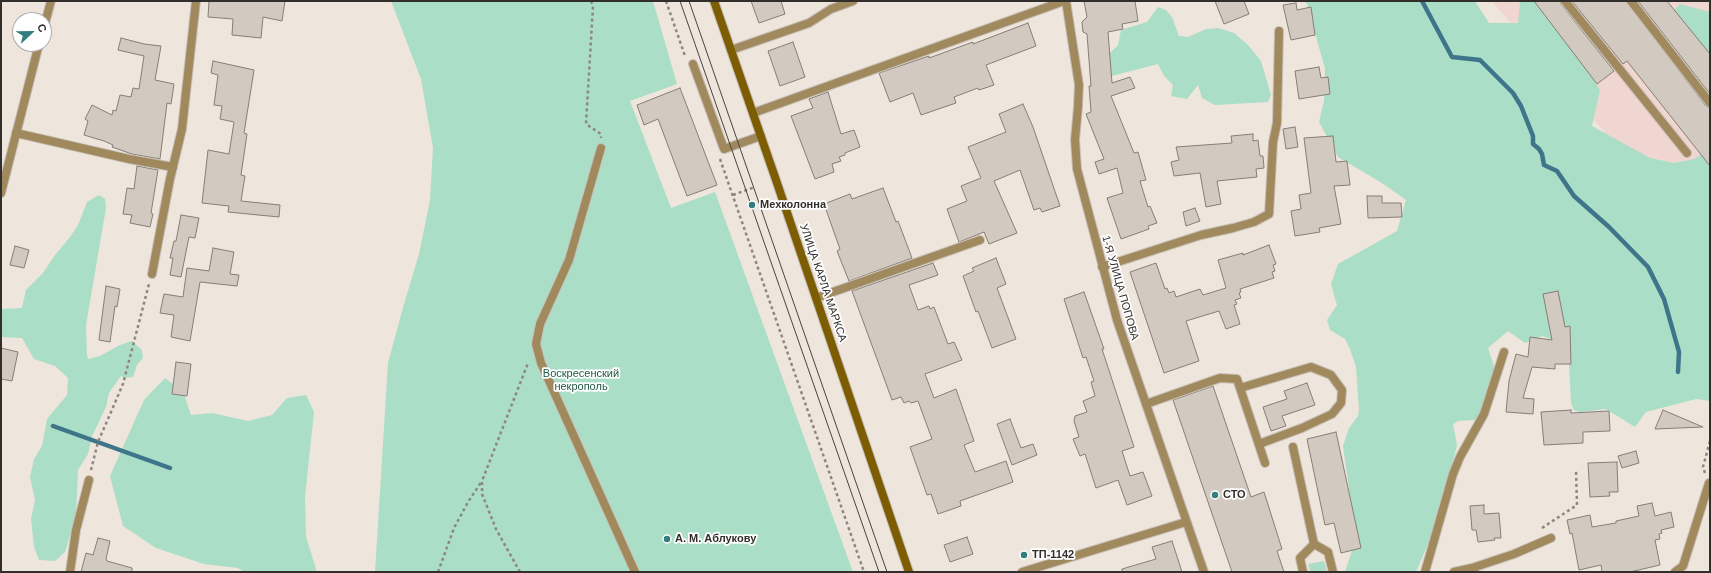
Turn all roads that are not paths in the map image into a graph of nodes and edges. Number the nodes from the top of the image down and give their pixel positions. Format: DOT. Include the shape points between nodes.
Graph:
graph roads {
  1 [pos="51,1"];
  2 [pos="196,1"];
  3 [pos="714,1"];
  4 [pos="853,1"];
  5 [pos="1065,1"];
  6 [pos="1565,1"];
  7 [pos="1630,1"];
  8 [pos="48,12"];
  9 [pos="1279,31"];
  10 [pos="731,50"];
  11 [pos="38,52"];
  12 [pos="693,64"];
  13 [pos="1710,103"];
  14 [pos="753,112"];
  15 [pos="16,133"];
  16 [pos="761,136"];
  17 [pos="601,148"];
  18 [pos="1687,154"];
  19 [pos="173,167"];
  20 [pos="1,193"];
  21 [pos="980,240"];
  22 [pos="1102,267"];
  23 [pos="152,274"];
  24 [pos="816,298"];
  25 [pos="1504,352"];
  26 [pos="1240,388"];
  27 [pos="1146,404"];
  28 [pos="1259,444"];
  29 [pos="1293,447"];
  30 [pos="1265,463"];
  31 [pos="89,480"];
  32 [pos="1709,483"];
  33 [pos="1186,522"];
  34 [pos="1551,538"];
  35 [pos="1314,544"];
  36 [pos="1473,570"];
  37 [pos="70,572"];
  38 [pos="635,572"];
  39 [pos="909,572"];
  40 [pos="1022,572"];
  41 [pos="1204,572"];
  42 [pos="1303,572"];
  43 [pos="1333,572"];
  44 [pos="1425,572"];
  45 [pos="1454,572"];
  46 [pos="1676,572"];
  1 -- 8 [label="street"];
  2 -- 19 [label="street" via="182,129"];
  3 -- 10 [label="main road, УЛИЦА КАРЛА МАРКСА"];
  4 -- 10 [label="street" via="831,9 809,23"];
  5 -- 14 [label="street"];
  5 -- 22 [label="street, 1-Я УЛИЦА ПОПОВА" via="1079,85 1075,140 1077,169"];
  6 -- 18 [label="street"];
  7 -- 13 [label="street"];
  9 -- 22 [label="street" via="1277,123 1273,142 1268,214 1254,222 1200,235"];
  10 -- 14 [label="main road, УЛИЦА КАРЛА МАРКСА"];
  11 -- 15 [label="street"];
  12 -- 16 [label="street" via="724,149"];
  14 -- 16 [label="main road, УЛИЦА КАРЛА МАРКСА"];
  15 -- 19 [label="street"];
  15 -- 20 [label="street"];
  16 -- 24 [label="main road, УЛИЦА КАРЛА МАРКСА"];
  17 -- 38 [label="street" via="569,260 540,324 536,344 541,363"];
  19 -- 23 [label="street"];
  21 -- 24 [label="street"];
  22 -- 27 [label="street, 1-Я УЛИЦА ПОПОВА" via="1116,320"];
  24 -- 39 [label="main road, УЛИЦА КАРЛА МАРКСА"];
  25 -- 44 [label="street" via="1484,414 1453,474"];
  26 -- 27 [label="street" via="1237,379 1220,378"];
  26 -- 28 [label="street"];
  26 -- 28 [label="street" via="1311,366 1331,375 1342,390 1341,403 1332,414"];
  27 -- 33 [label="street, 1-Я УЛИЦА ПОПОВА"];
  28 -- 30 [label="street"];
  29 -- 35 [label="street"];
  31 -- 37 [label="street" via="76,530"];
  32 -- 46 [label="street" via="1683,566"];
  33 -- 40 [label="street"];
  33 -- 41 [label="street, 1-Я УЛИЦА ПОПОВА"];
  34 -- 36 [label="street"];
  35 -- 42 [label="street" via="1300,558"];
  35 -- 43 [label="street" via="1328,552"];
  36 -- 45 [label="street"];
}
